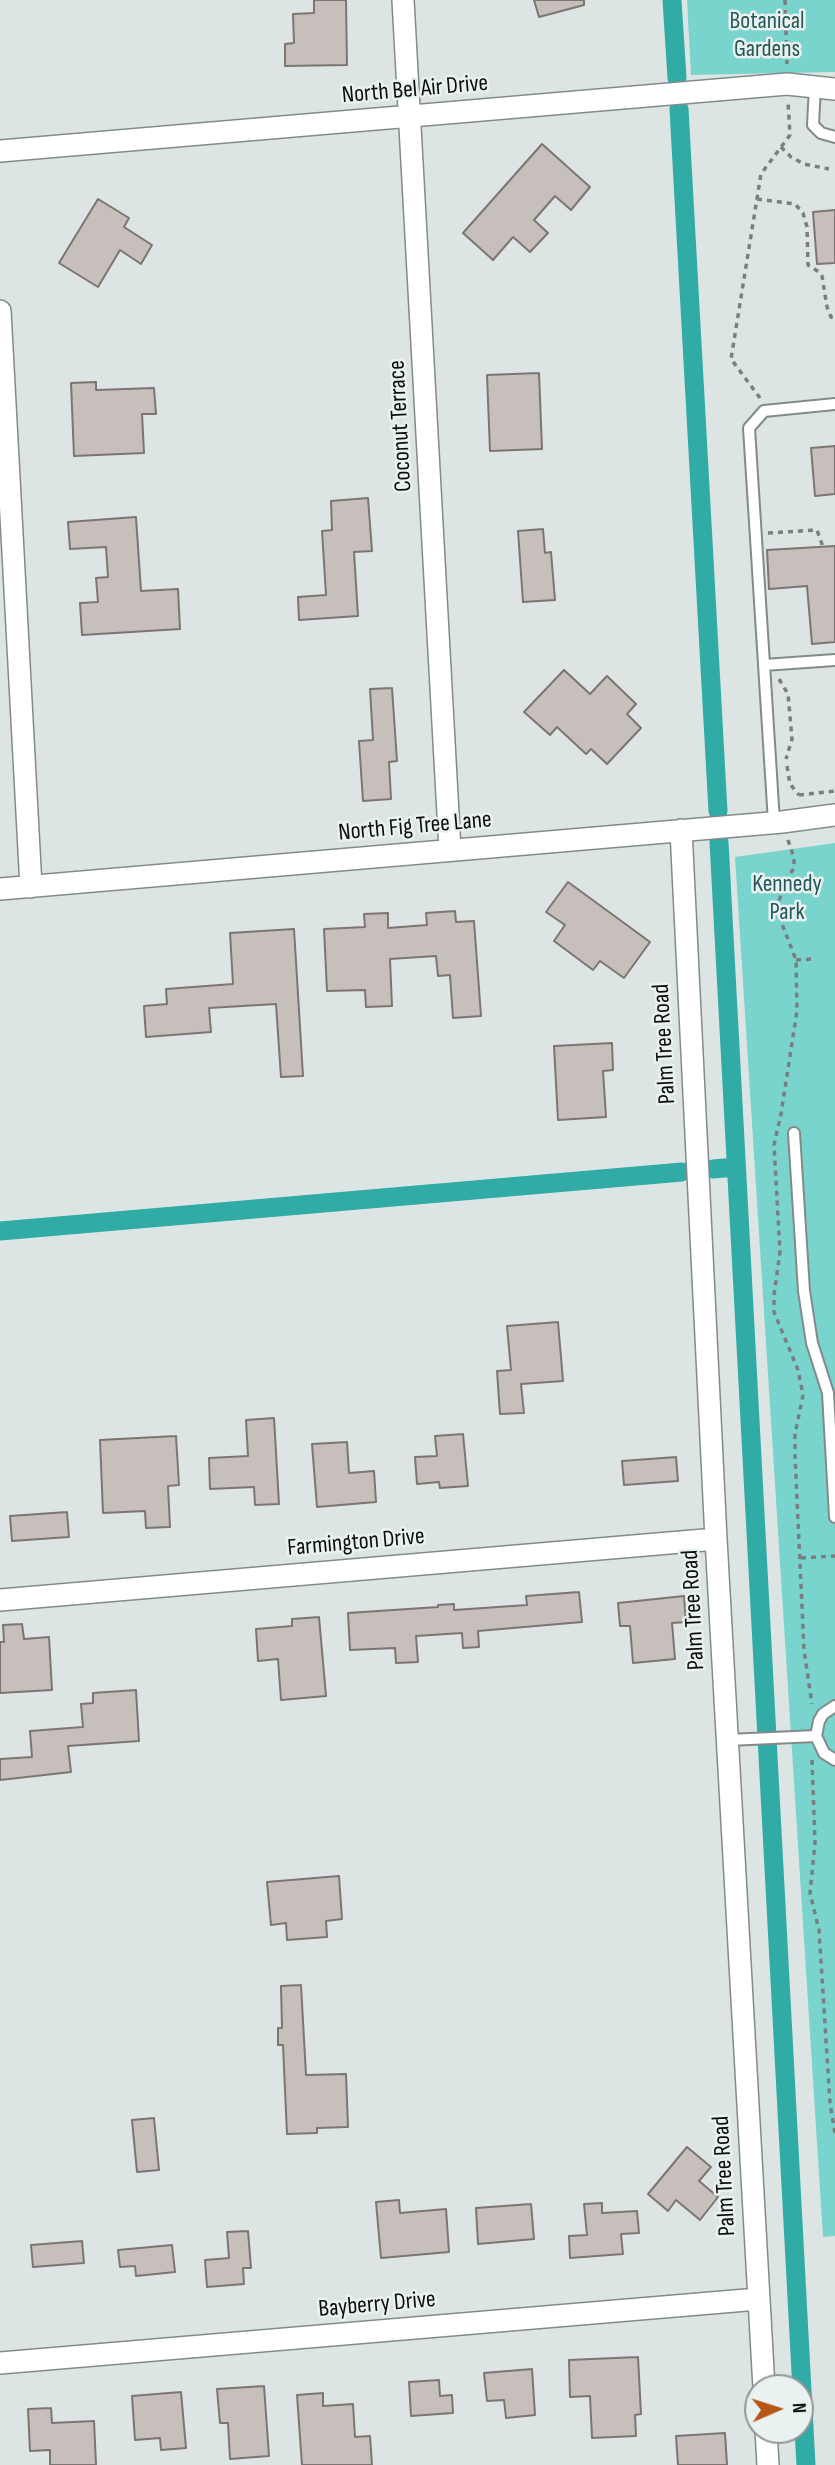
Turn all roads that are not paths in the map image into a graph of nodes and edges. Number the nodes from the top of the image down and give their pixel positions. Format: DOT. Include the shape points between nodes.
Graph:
graph roads {
  1 [pos="403,0"];
  2 [pos="825,88"];
  3 [pos="410,117"];
  4 [pos="835,137"];
  5 [pos="0,151"];
  6 [pos="0,312"];
  7 [pos="835,404"];
  8 [pos="835,660"];
  9 [pos="764,665"];
  10 [pos="835,815"];
  11 [pos="774,822"];
  12 [pos="681,830"];
  13 [pos="450,850"];
  14 [pos="31,887"];
  15 [pos="0,889"];
  16 [pos="794,1133"];
  17 [pos="835,1517"];
  18 [pos="716,1539"];
  19 [pos="0,1600"];
  20 [pos="835,1706"];
  21 [pos="810,1736"];
  22 [pos="735,1739"];
  23 [pos="835,1760"];
  24 [pos="758,2299"];
  25 [pos="0,2363"];
  26 [pos="763,2374"];
  27 [pos="767,2444"];
  28 [pos="768,2465"];
  1 -- 3 [label="street, Coconut Terrace"];
  2 -- 3 [label="street, North Bel Air Drive" via="787,84"];
  2 -- 4 [label="lane" via="813,125"];
  3 -- 5 [label="street, North Bel Air Drive"];
  3 -- 13 [label="street, Coconut Terrace"];
  6 -- 14 [label="street"];
  7 -- 9 [label="lane" via="764,411 749,428"];
  8 -- 9 [label="lane"];
  9 -- 11 [label="lane"];
  10 -- 11 [label="street, North Fig Tree Lane"];
  11 -- 12 [label="street, North Fig Tree Lane"];
  12 -- 13 [label="street, North Fig Tree Lane"];
  12 -- 18 [label="street, Palm Tree Road"];
  13 -- 14 [label="street, North Fig Tree Lane"];
  14 -- 15 [label="street, North Fig Tree Lane"];
  16 -- 17 [label="lane" via="804,1291 812,1343 828,1393"];
  18 -- 19 [label="street, Farmington Drive"];
  18 -- 22 [label="street, Palm Tree Road"];
  20 -- 21 [label="lane" via="823,1714"];
  21 -- 22 [label="lane"];
  21 -- 23 [label="lane"];
  22 -- 24 [label="street, Palm Tree Road"];
  24 -- 25 [label="street, Bayberry Drive"];
  24 -- 26 [label="street, Palm Tree Road"];
  27 -- 28 [label="street"];
}
